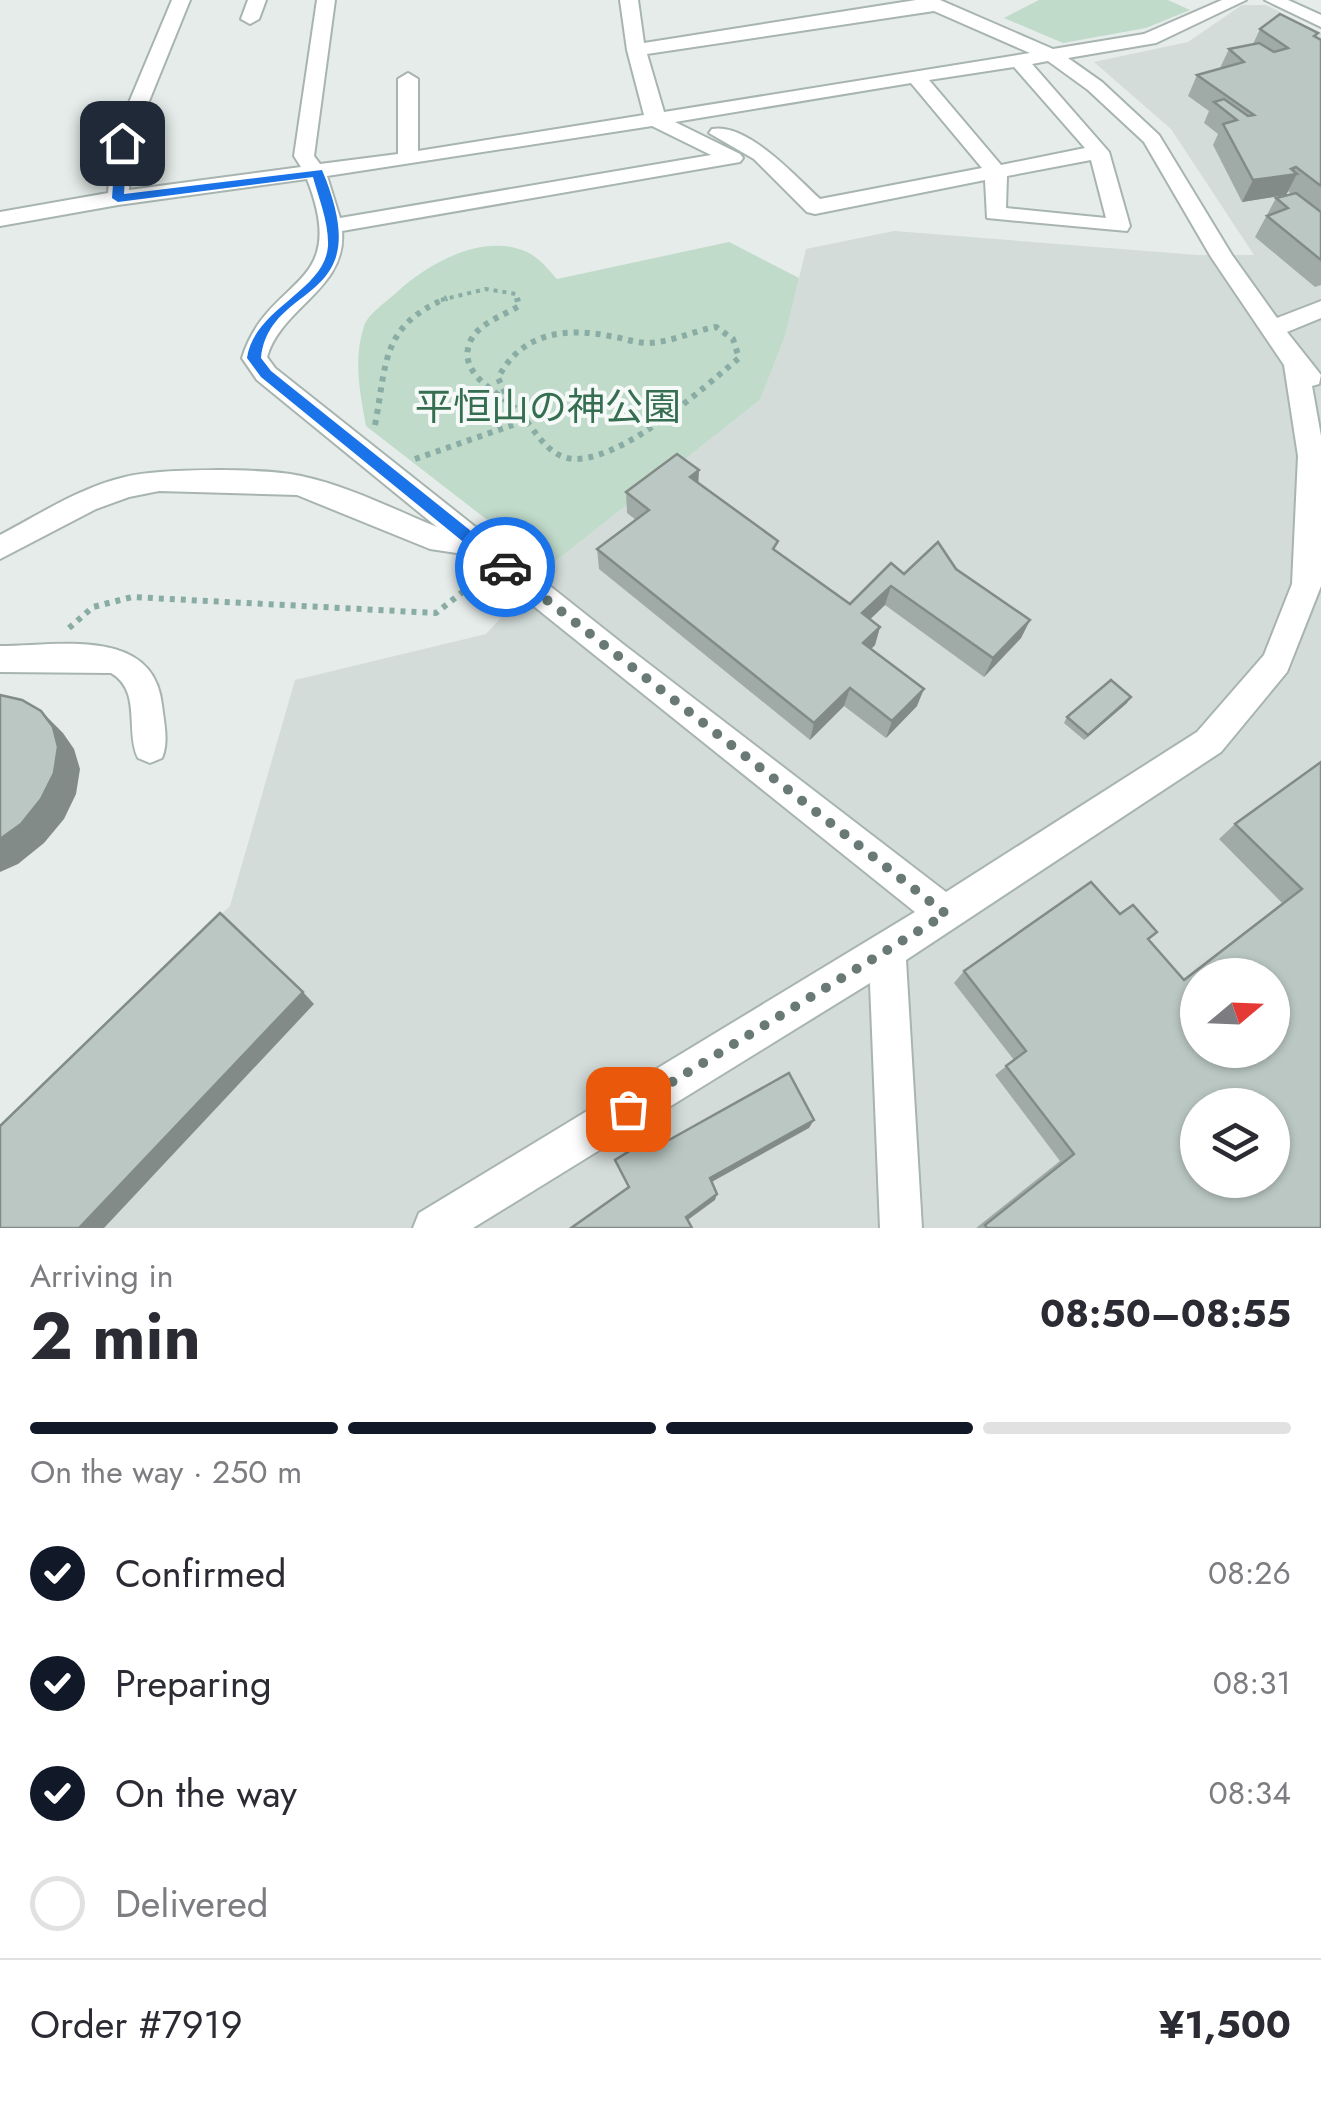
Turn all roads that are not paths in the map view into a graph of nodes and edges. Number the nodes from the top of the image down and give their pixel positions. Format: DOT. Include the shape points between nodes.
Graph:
graph roads {
  1 [pos="180,0"];
  2 [pos="258,0"];
  3 [pos="326,0"];
  4 [pos="630,0"];
  5 [pos="1237,0"];
  6 [pos="1274,0"];
  7 [pos="930,3"];
  8 [pos="250,20"];
  9 [pos="1321,22"];
  10 [pos="636,50"];
  11 [pos="1054,56"];
  12 [pos="1020,62"];
  13 [pos="408,78"];
  14 [pos="918,78"];
  15 [pos="684,116"];
  16 [pos="656,120"];
  17 [pos="1099,152"];
  18 [pos="408,159"];
  19 [pos="996,172"];
  20 [pos="318,173"];
  21 [pos="118,198"];
  22 [pos="0,219"];
  23 [pos="332,226"];
  24 [pos="1321,308"];
  25 [pos="1272,329"];
  26 [pos="1296,364"];
  27 [pos="1321,389"];
  28 [pos="476,544"];
  29 [pos="0,548"];
  30 [pos="0,659"];
  31 [pos="150,748"];
  32 [pos="946,914"];
  33 [pos="887,951"];
  34 [pos="434,1228"];
  35 [pos="901,1228"];
  1 -- 21 [label="street" via="122,143"];
  2 -- 8 [label="street"];
  3 -- 20 [label="street" via="304,156"];
  4 -- 10 [label="street"];
  5 -- 11 [label="street" via="1149,39"];
  6 -- 9 [label="street"];
  7 -- 10 [label="street"];
  7 -- 11 [label="street"];
  10 -- 16 [label="street"];
  11 -- 12 [label="street"];
  11 -- 25 [label="street" via="1152,139"];
  12 -- 14 [label="street"];
  12 -- 17 [label="street"];
  13 -- 18 [label="street"];
  14 -- 15 [label="street"];
  14 -- 19 [label="street"];
  15 -- 16 [label="street"];
  15 -- 19 [label="street" via="761,155 814,207"];
  16 -- 18 [label="street"];
  16 -- 23 [label="street" via="733,158"];
  17 -- 19 [label="street"];
  17 -- 19 [label="street" via="1119,226 995,213"];
  18 -- 20 [label="street"];
  20 -- 21 [label="street"];
  20 -- 23 [label="street"];
  21 -- 22 [label="street"];
  23 -- 28 [label="street" via="334,252 314,284 256,340 254,358"];
  24 -- 25 [label="street"];
  25 -- 26 [label="street"];
  26 -- 27 [label="street"];
  26 -- 32 [label="street" via="1311,456 1307,584 1276,663 1209,742"];
  28 -- 29 [label="street" via="440,541 298,485 159,481 86,502"];
  28 -- 32 [label="street"];
  30 -- 31 [label="street" via="115,660 133,670 145,691"];
  32 -- 33 [label="street"];
  33 -- 34 [label="street"];
  33 -- 35 [label="street"];
}
